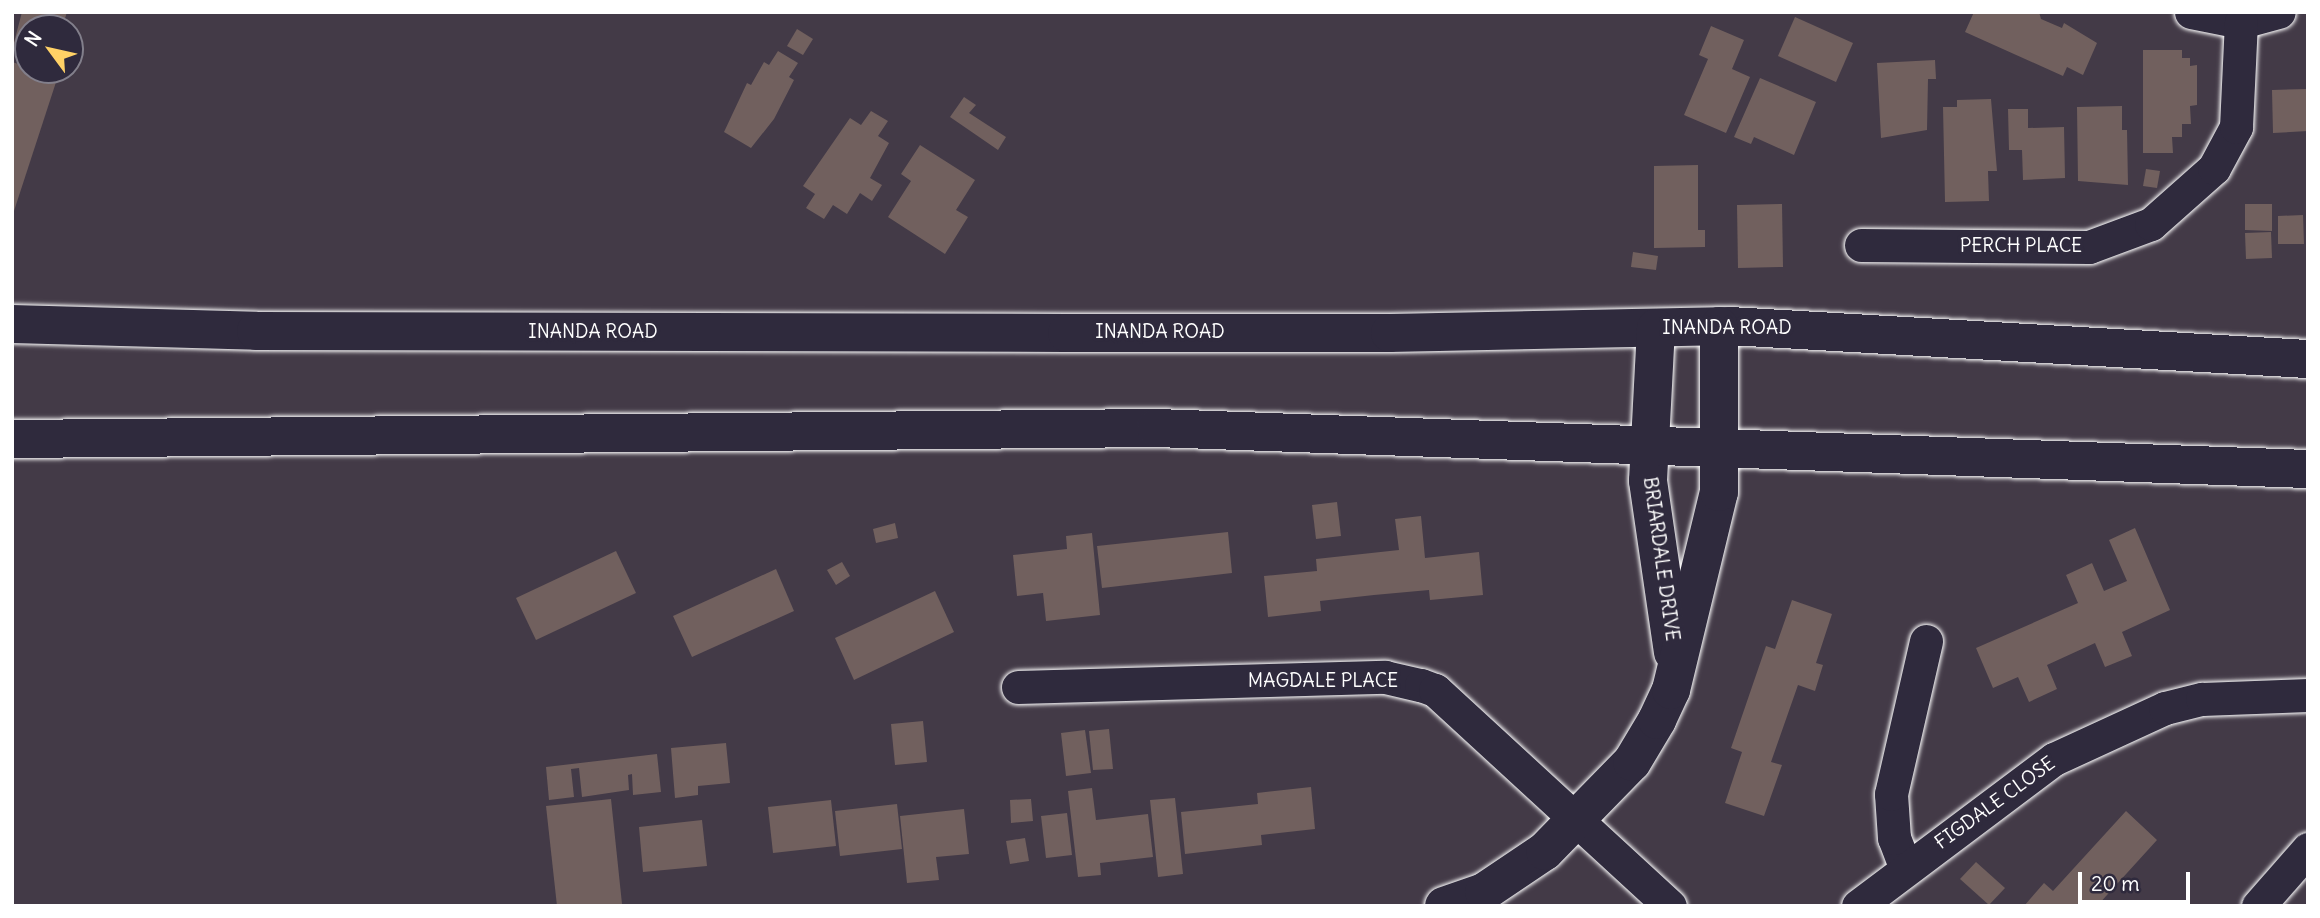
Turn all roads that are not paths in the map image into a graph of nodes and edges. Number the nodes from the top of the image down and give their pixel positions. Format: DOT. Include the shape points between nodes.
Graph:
graph roads {
  1 [pos="2191,12"];
  2 [pos="2278,12"];
  3 [pos="2241,22"];
  4 [pos="1861,245"];
  5 [pos="12,324"];
  6 [pos="1719,326"];
  7 [pos="1656,328"];
  8 [pos="2308,359"];
  9 [pos="12,439"];
  10 [pos="1650,444"];
  11 [pos="1722,447"];
  12 [pos="2308,469"];
  13 [pos="1926,641"];
  14 [pos="1675,665"];
  15 [pos="1018,687"];
  16 [pos="2308,695"];
  17 [pos="1577,820"];
  18 [pos="2308,849"];
  19 [pos="1906,869"];
  20 [pos="1444,906"];
  21 [pos="1670,906"];
  22 [pos="1858,906"];
  23 [pos="2258,906"];
  1 -- 3 [label="street"];
  2 -- 3 [label="street"];
  3 -- 4 [label="street, PERCH PLACE" via="2236,127 2214,168 2151,224 2089,247"];
  5 -- 7 [label="main road, INANDA ROAD" via="256,331 1390,333"];
  6 -- 7 [label="main road, INANDA ROAD"];
  6 -- 8 [label="main road, INANDA ROAD"];
  6 -- 11 [label="main road, BRIARDALE DRIVE"];
  7 -- 10 [label="main road, BRIARDALE DRIVE"];
  9 -- 10 [label="main road" via="1156,428"];
  10 -- 11 [label="main road"];
  10 -- 14 [label="main road, BRIARDALE DRIVE" via="1648,481"];
  11 -- 12 [label="main road"];
  11 -- 14 [label="main road, BRIARDALE DRIVE" via="1719,492 1705,562"];
  13 -- 19 [label="street" via="1891,793 1894,838"];
  14 -- 17 [label="main road, BRIARDALE DRIVE" via="1671,690 1632,762"];
  15 -- 17 [label="street, MAGDALE PLACE" via="1385,677 1410,682 1435,690"];
  16 -- 19 [label="street, FIGDALE CLOSE" via="2214,698 2165,708 2053,759"];
  17 -- 20 [label="main road, BRIARDALE DRIVE" via="1545,851 1484,892"];
  17 -- 21 [label="street"];
  18 -- 23 [label="street"];
  19 -- 22 [label="street, FIGDALE CLOSE"];
}
